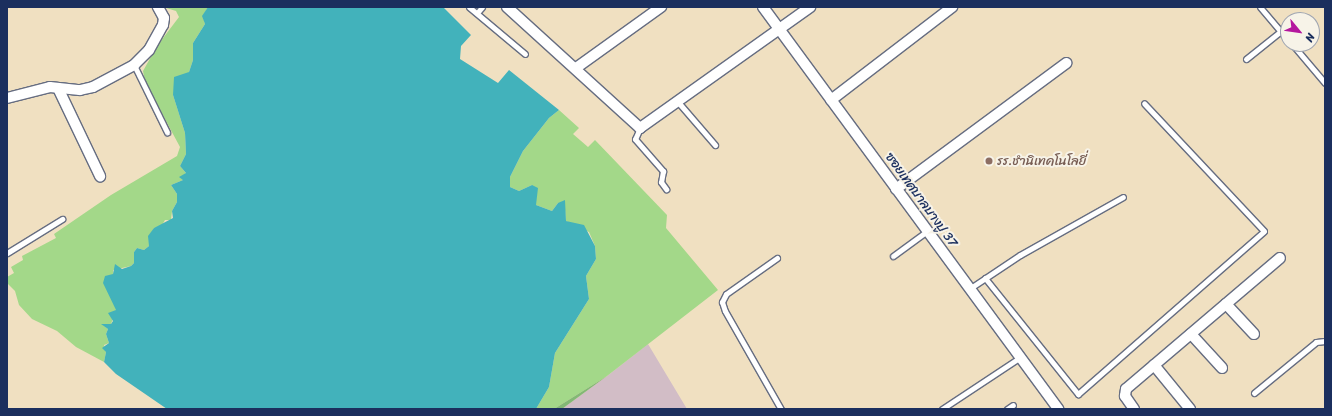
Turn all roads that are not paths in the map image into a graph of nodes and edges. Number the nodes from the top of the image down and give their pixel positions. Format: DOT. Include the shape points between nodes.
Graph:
graph roads {
  1 [pos="158,7"];
  2 [pos="469,7"];
  3 [pos="482,7"];
  4 [pos="661,7"];
  5 [pos="763,7"];
  6 [pos="810,7"];
  7 [pos="952,7"];
  8 [pos="1260,7"];
  9 [pos="512,8"];
  10 [pos="477,13"];
  11 [pos="780,30"];
  12 [pos="1280,30"];
  13 [pos="1280,32"];
  14 [pos="1299,52"];
  15 [pos="525,54"];
  16 [pos="1246,59"];
  17 [pos="1066,63"];
  18 [pos="134,65"];
  19 [pos="576,68"];
  20 [pos="1325,83"];
  21 [pos="58,88"];
  22 [pos="7,98"];
  23 [pos="831,100"];
  24 [pos="678,102"];
  25 [pos="1144,103"];
  26 [pos="640,128"];
  27 [pos="167,132"];
  28 [pos="715,145"];
  29 [pos="100,176"];
  30 [pos="666,189"];
  31 [pos="896,189"];
  32 [pos="1123,197"];
  33 [pos="62,219"];
  34 [pos="927,231"];
  35 [pos="7,253"];
  36 [pos="893,256"];
  37 [pos="777,258"];
  38 [pos="1280,258"];
  39 [pos="985,278"];
  40 [pos="969,289"];
  41 [pos="1226,304"];
  42 [pos="1191,334"];
  43 [pos="1254,334"];
  44 [pos="1325,341"];
  45 [pos="1019,358"];
  46 [pos="1154,365"];
  47 [pos="1222,368"];
  48 [pos="1254,393"];
  49 [pos="1013,405"];
  50 [pos="781,409"];
  51 [pos="942,409"];
  52 [pos="1007,409"];
  53 [pos="1058,409"];
  54 [pos="1134,409"];
  55 [pos="1190,409"];
  1 -- 18 [label="street" via="164,18 163,25 149,50"];
  2 -- 10 [label="lane"];
  3 -- 10 [label="lane"];
  4 -- 19 [label="street"];
  5 -- 11 [label="street, ซอยเทศบาลบางปู 37"];
  6 -- 11 [label="street"];
  7 -- 23 [label="street"];
  8 -- 12 [label="lane"];
  9 -- 19 [label="street"];
  10 -- 15 [label="lane"];
  11 -- 23 [label="street, ซอยเทศบาลบางปู 37"];
  11 -- 24 [label="street"];
  13 -- 16 [label="lane"];
  14 -- 20 [label="lane"];
  17 -- 31 [label="street"];
  18 -- 21 [label="street" via="93,87 80,90"];
  18 -- 27 [label="lane"];
  19 -- 26 [label="street"];
  21 -- 22 [label="street" via="50,87"];
  21 -- 29 [label="street"];
  23 -- 31 [label="street, ซอยเทศบาลบางปู 37"];
  24 -- 26 [label="street"];
  24 -- 28 [label="lane"];
  25 -- 39 [label="lane" via="1264,231 1078,394"];
  26 -- 30 [label="lane" via="635,139 663,171 661,182"];
  31 -- 34 [label="street, ซอยเทศบาลบางปู 37"];
  32 -- 39 [label="lane"];
  33 -- 35 [label="lane"];
  34 -- 36 [label="lane"];
  34 -- 40 [label="street, ซอยเทศบาลบางปู 37"];
  37 -- 50 [label="lane" via="726,294 722,302"];
  38 -- 41 [label="street"];
  39 -- 40 [label="lane"];
  40 -- 45 [label="street, ซอยเทศบาลบางปู 37"];
  41 -- 42 [label="street"];
  41 -- 43 [label="street"];
  42 -- 46 [label="street"];
  42 -- 47 [label="street"];
  44 -- 48 [label="lane" via="1316,342"];
  45 -- 51 [label="lane"];
  45 -- 53 [label="street, ซอยเทศบาลบางปู 37"];
  46 -- 54 [label="street" via="1124,392"];
  46 -- 55 [label="street"];
  49 -- 52 [label="lane"];
}
